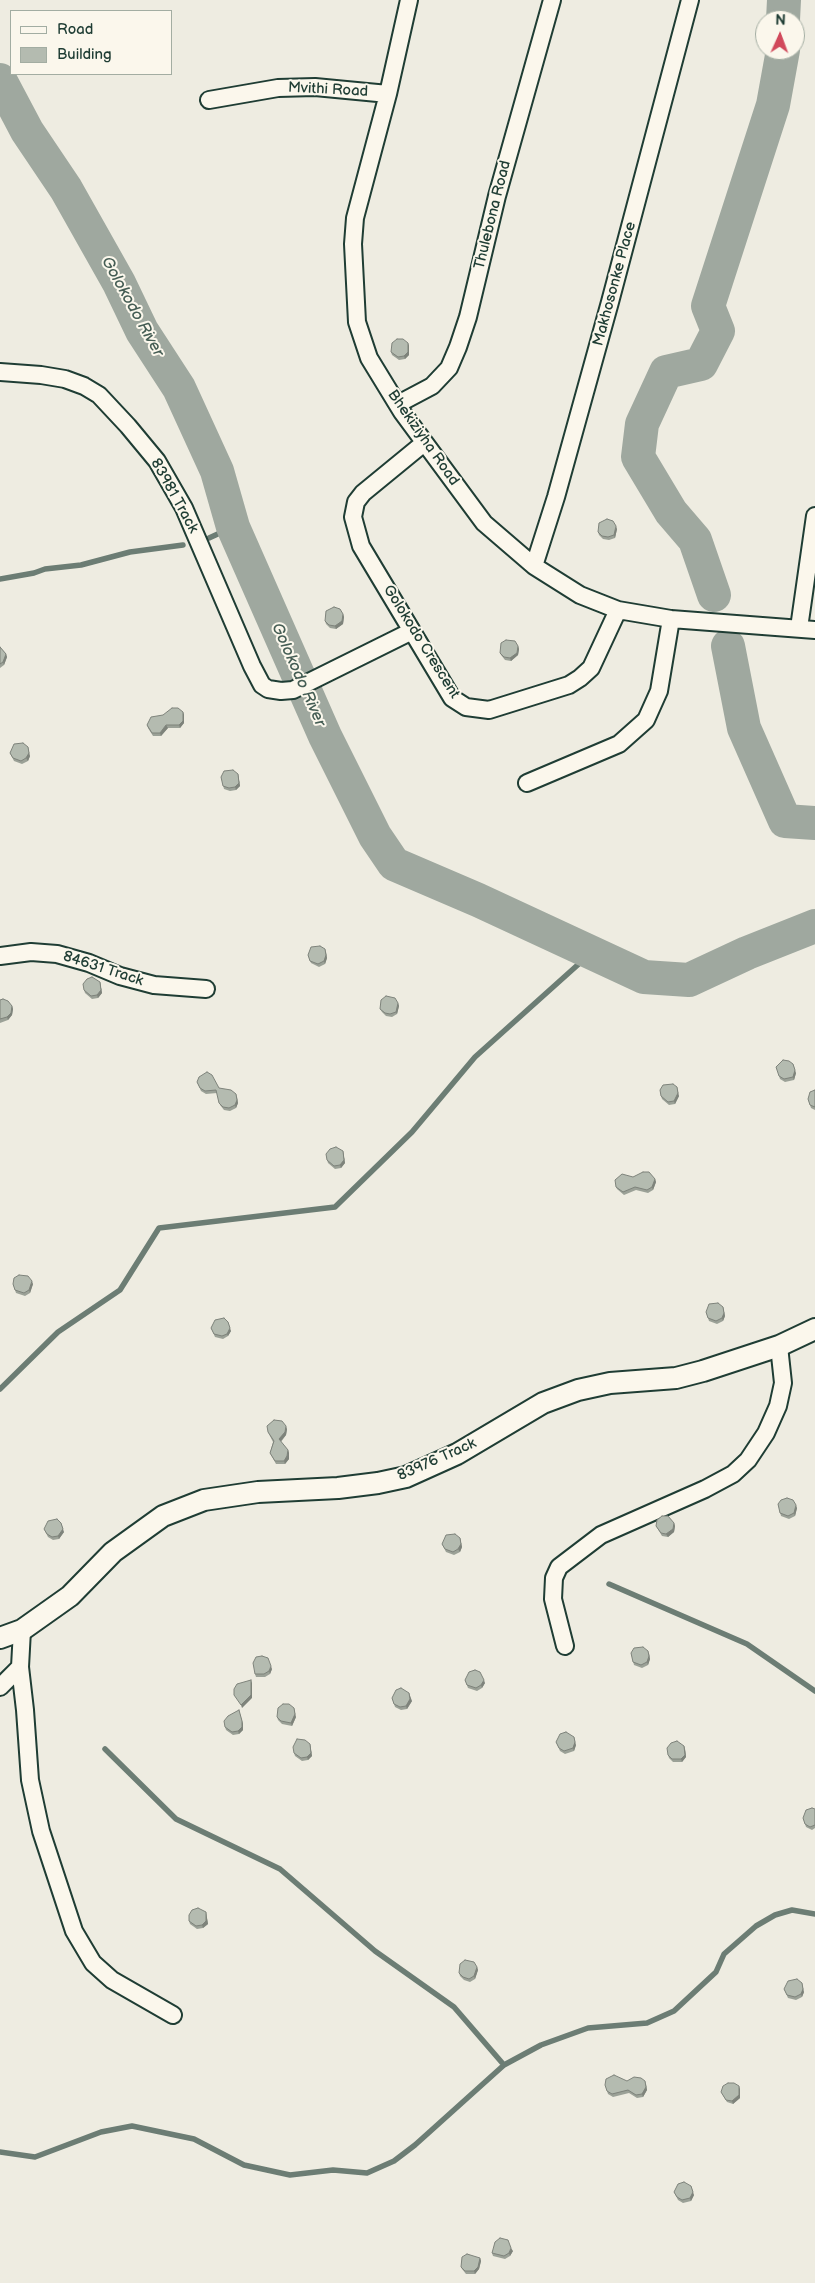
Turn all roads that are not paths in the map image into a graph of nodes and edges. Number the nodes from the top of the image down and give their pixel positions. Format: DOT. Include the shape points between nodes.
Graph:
graph roads {
  1 [pos="409,0"];
  2 [pos="552,0"];
  3 [pos="690,0"];
  4 [pos="388,94"];
  5 [pos="209,100"];
  6 [pos="0,372"];
  7 [pos="398,404"];
  8 [pos="424,443"];
  9 [pos="815,516"];
  10 [pos="534,566"];
  11 [pos="618,610"];
  12 [pos="672,619"];
  13 [pos="807,629"];
  14 [pos="412,630"];
  15 [pos="527,783"];
  16 [pos="0,956"];
  17 [pos="206,989"];
  18 [pos="815,1328"];
  19 [pos="779,1346"];
  20 [pos="22,1630"];
  21 [pos="0,1638"];
  22 [pos="565,1646"];
  23 [pos="20,1667"];
  24 [pos="0,1687"];
  25 [pos="173,2015"];
  1 -- 4 [label="street, Bhekiziyha Road"];
  2 -- 7 [label="street, Thulebona Road" via="458,347 449,368 432,386"];
  3 -- 10 [label="street, Makhosonke Place" via="608,312"];
  4 -- 5 [label="street, Mvithi Road" via="315,87 278,88"];
  4 -- 7 [label="street, Bhekiziyha Road" via="355,218 352,267 357,322 369,358"];
  6 -- 14 [label="street, 83981 Track" via="65,379 84,386 99,395 128,426 157,461 184,508 258,677 268,689 280,692 293,690"];
  7 -- 8 [label="street, Bhekiziyha Road"];
  8 -- 10 [label="street, Bhekiziyha Road" via="484,523"];
  8 -- 14 [label="street, Golokodo Crescent" via="363,494 356,502 353,517 361,546"];
  9 -- 13 [label="street"];
  10 -- 11 [label="street, Bhekiziyha Road" via="580,595"];
  11 -- 12 [label="street, Bhekiziyha Road"];
  11 -- 14 [label="street, Golokodo Crescent" via="591,668 580,678 569,685 489,710 466,706 452,698"];
  12 -- 13 [label="street, Bhekiziyha Road"];
  12 -- 15 [label="street" via="659,690 646,720 619,744"];
  16 -- 17 [label="street, 84631 Track" via="31,952 57,954 154,985"];
  18 -- 19 [label="street, 83976 Track"];
  19 -- 20 [label="street, 83976 Track" via="740,1361 676,1378 610,1383 578,1390 543,1403 457,1454 406,1477 378,1484 258,1492 204,1500 163,1516 113,1552 70,1596"];
  19 -- 22 [label="street" via="783,1383 778,1406 766,1433 748,1460 733,1474 704,1489 601,1535 559,1567 554,1578 554,1599"];
  20 -- 21 [label="street, 83976 Track"];
  20 -- 23 [label="street"];
  23 -- 24 [label="street"];
  23 -- 25 [label="street" via="30,1780 41,1831 74,1931 94,1963 112,1980"];
}
